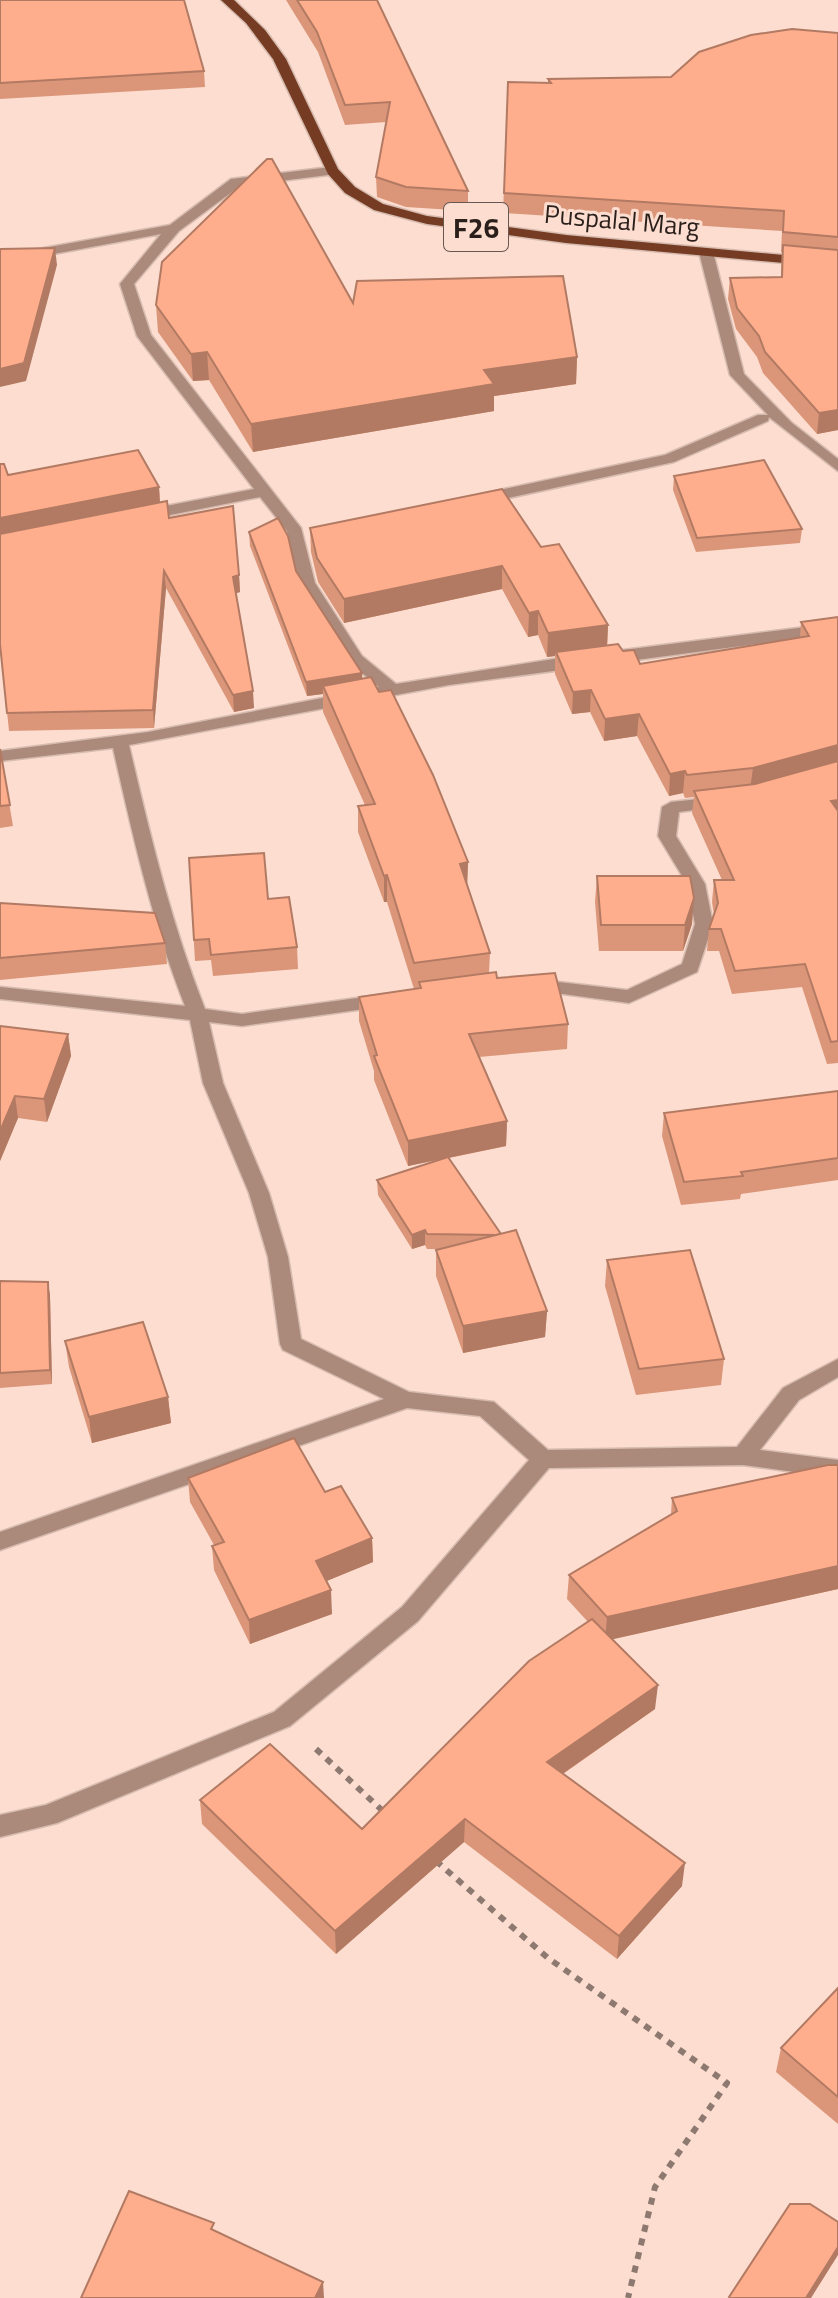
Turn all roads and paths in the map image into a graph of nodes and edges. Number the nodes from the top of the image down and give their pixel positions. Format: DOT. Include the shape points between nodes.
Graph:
graph roads {
  1 [pos="227,0"];
  2 [pos="331,171"];
  3 [pos="174,228"];
  4 [pos="706,252"];
  5 [pos="0,260"];
  6 [pos="838,264"];
  7 [pos="763,418"];
  8 [pos="838,466"];
  9 [pos="266,491"];
  10 [pos="459,503"];
  11 [pos="125,519"];
  12 [pos="838,628"];
  13 [pos="392,689"];
  14 [pos="120,742"];
  15 [pos="0,756"];
  16 [pos="738,800"];
  17 [pos="507,985"];
  18 [pos="0,993"];
  19 [pos="406,998"];
  20 [pos="198,1014"];
  21 [pos="838,1367"];
  22 [pos="406,1400"];
  23 [pos="743,1456"];
  24 [pos="543,1459"];
  25 [pos="838,1469"];
  26 [pos="0,1541"];
  27 [pos="282,1719"];
  28 [pos="392,1819"];
  29 [pos="0,1826"];
  30 [pos="425,1851"];
  31 [pos="628,2298"];
  1 -- 2 [label="main road, Puspalal Marg / F26" via="262,34 301,99"];
  2 -- 3 [label="street" via="236,182"];
  2 -- 4 [label="main road, Puspalal Marg / F26" via="376,207 409,217 532,236"];
  3 -- 5 [label="street"];
  3 -- 9 [label="street" via="127,284 144,336"];
  4 -- 6 [label="main road, Puspalal Marg / F26"];
  4 -- 8 [label="street" via="737,375 787,426"];
  7 -- 10 [label="street" via="669,459"];
  9 -- 11 [label="street"];
  9 -- 13 [label="street" via="303,530 307,583 356,659"];
  12 -- 13 [label="street"];
  13 -- 14 [label="street"];
  14 -- 15 [label="street"];
  14 -- 20 [label="street" via="151,878"];
  16 -- 17 [label="street" via="671,807 667,836 696,884 704,924 690,968 629,997"];
  18 -- 20 [label="street"];
  19 -- 20 [label="street" via="242,1020"];
  20 -- 22 [label="street" via="213,1083 259,1193 278,1257 291,1344"];
  21 -- 23 [label="street" via="791,1394"];
  22 -- 24 [label="street" via="486,1408"];
  22 -- 26 [label="street"];
  23 -- 24 [label="street"];
  23 -- 25 [label="street"];
  24 -- 27 [label="street" via="410,1614"];
  27 -- 28 [label="path"];
  27 -- 29 [label="street" via="48,1815"];
  30 -- 31 [label="path" via="548,1958 727,2083 655,2187"];
}
